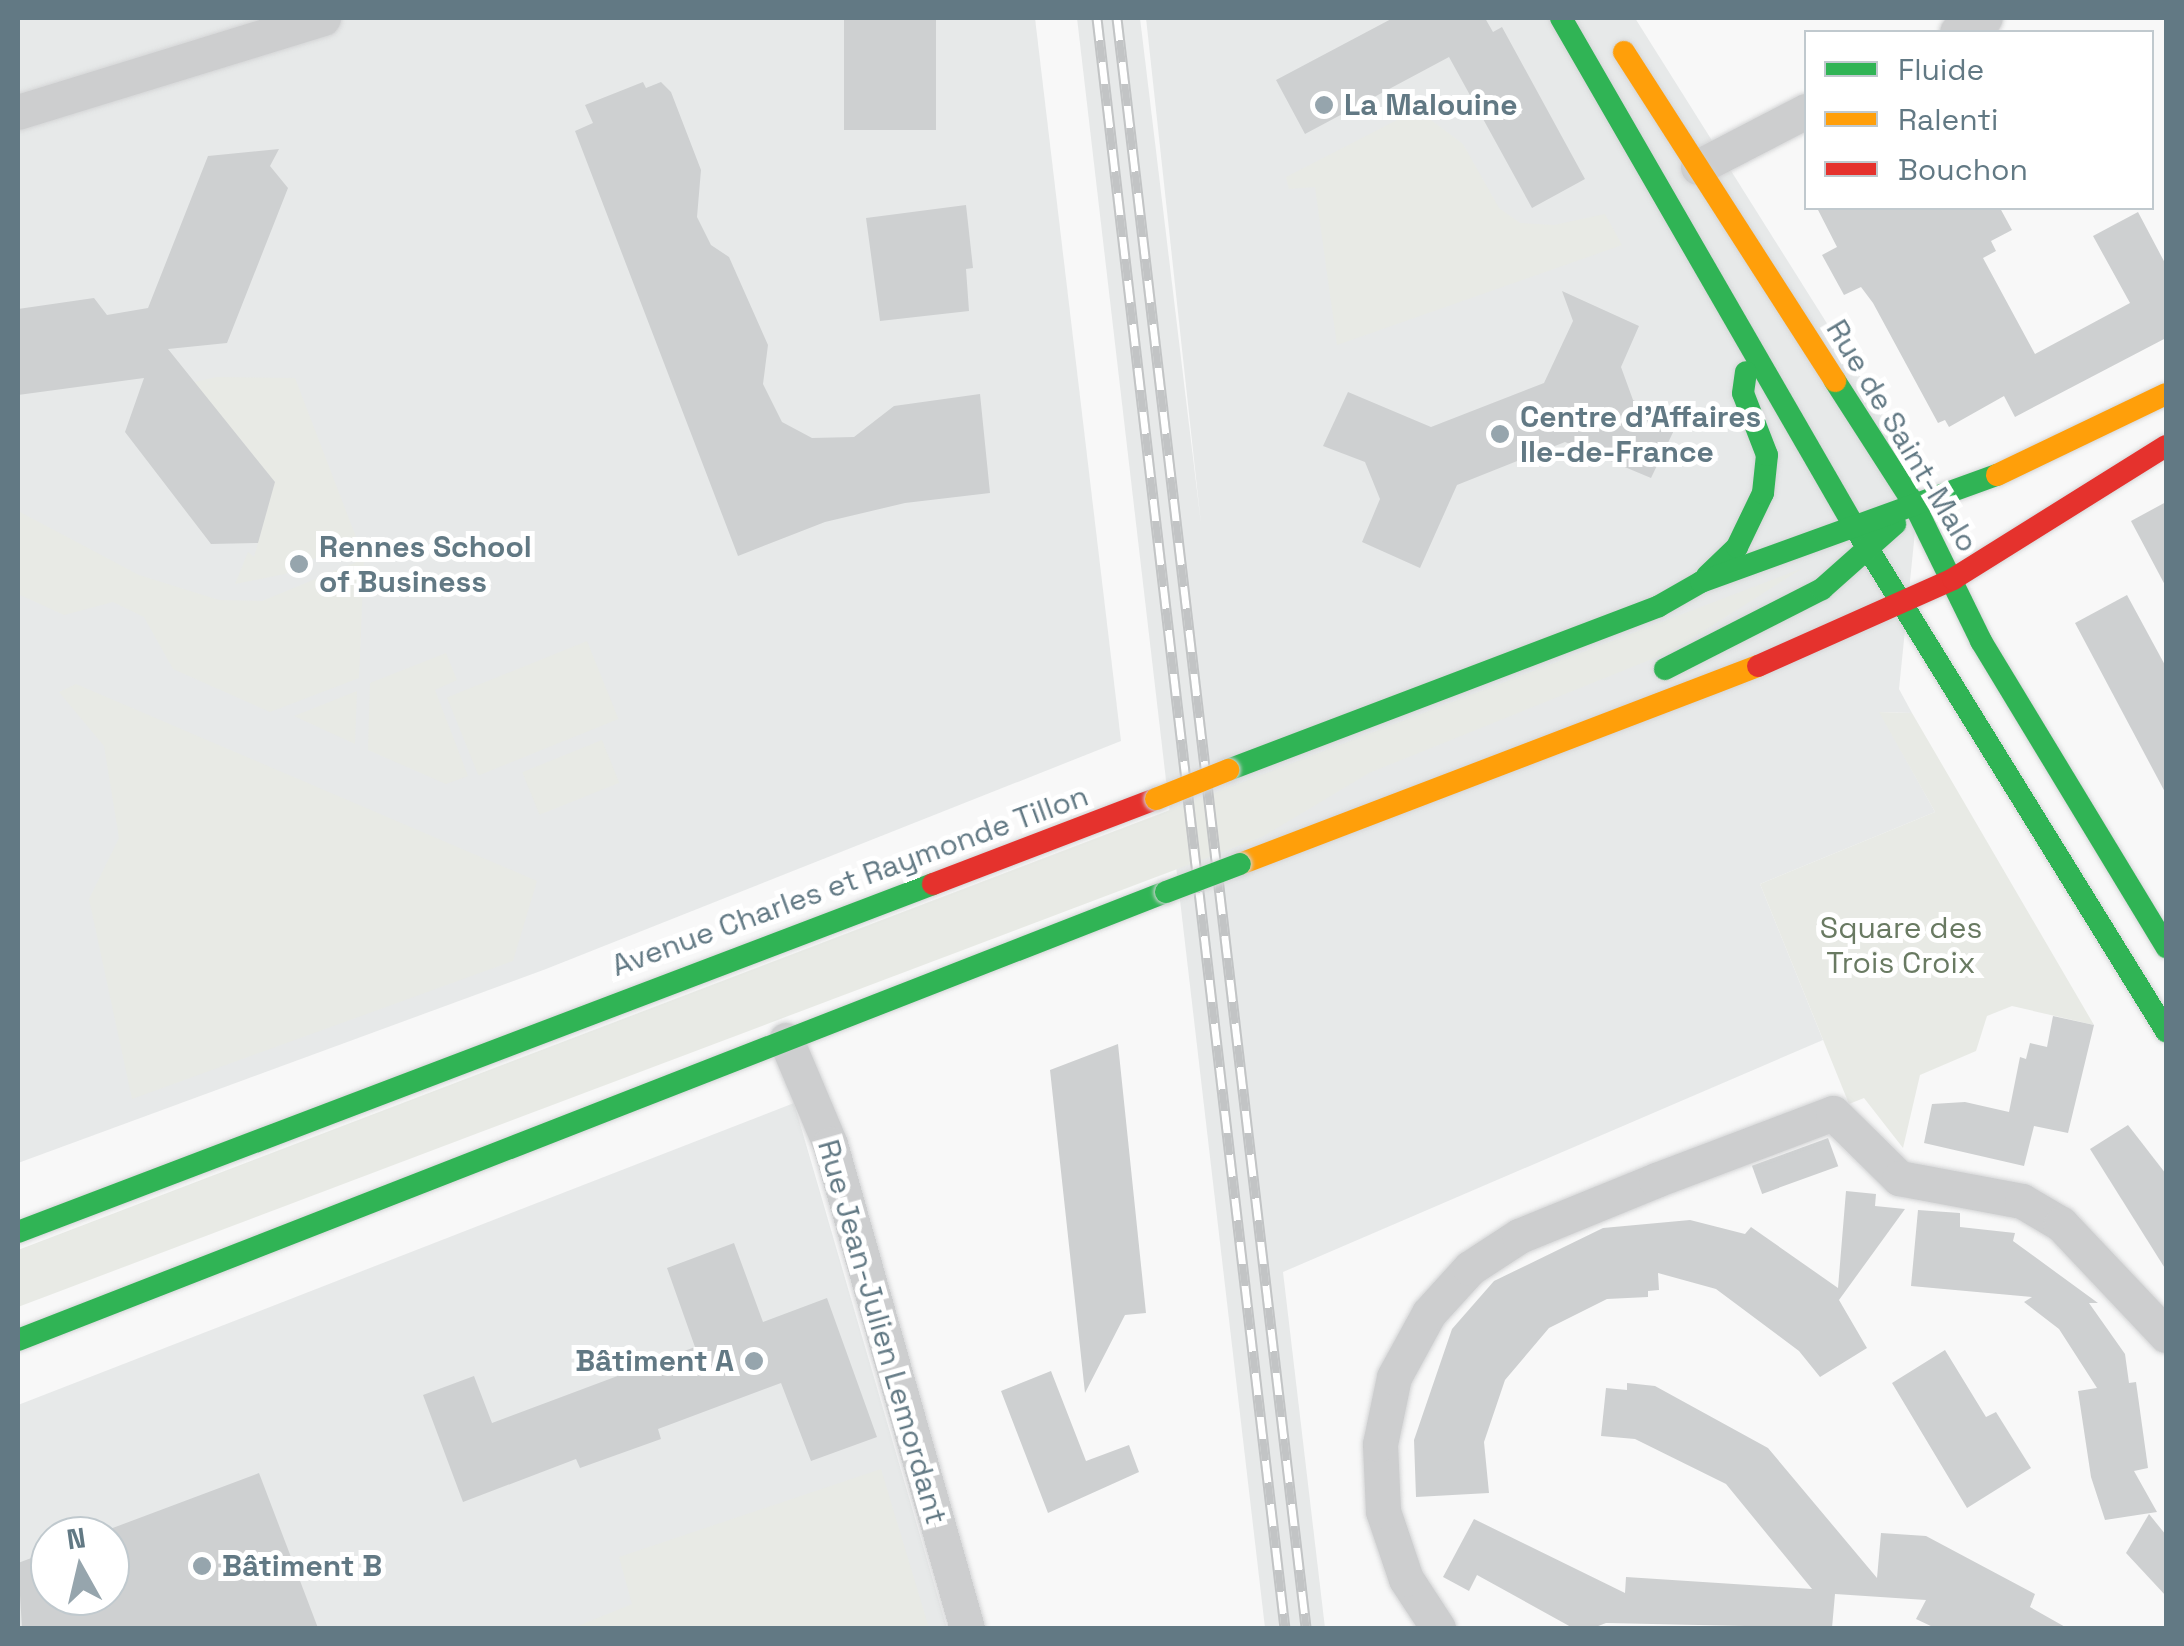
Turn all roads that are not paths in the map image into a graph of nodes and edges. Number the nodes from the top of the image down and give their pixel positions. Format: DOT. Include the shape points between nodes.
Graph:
graph roads {
  1 [pos="322,18"];
  2 [pos="1561,18"];
  3 [pos="1985,18"];
  4 [pos="1960,30"];
  5 [pos="1612,34"];
  6 [pos="1804,111"];
  7 [pos="18,112"];
  8 [pos="1698,167"];
  9 [pos="1750,344"];
  10 [pos="2166,396"];
  11 [pos="2166,446"];
  12 [pos="2038,484"];
  13 [pos="1914,504"];
  14 [pos="1854,526"];
  15 [pos="1946,543"];
  16 [pos="1870,550"];
  17 [pos="1954,579"];
  18 [pos="1700,582"];
  19 [pos="1903,604"];
  20 [pos="1507,762"];
  21 [pos="2166,946"];
  22 [pos="2166,1031"];
  23 [pos="786,1040"];
  24 [pos="18,1232"];
  25 [pos="2166,1335"];
  26 [pos="18,1340"];
  27 [pos="966,1628"];
  28 [pos="1438,1628"];
  1 -- 7 [label="street"];
  2 -- 9 [label="main road"];
  3 -- 4 [label="street"];
  5 -- 8 [label="main road, Rue de Saint-Malo"];
  6 -- 8 [label="street"];
  8 -- 13 [label="main road, Rue de Saint-Malo"];
  9 -- 14 [label="main road"];
  9 -- 18 [label="main road, Avenue Charles et Raymonde Tillon" via="1743,393 1764,439 1764,493 1736,547"];
  10 -- 12 [label="main road"];
  10 -- 13 [label="main road, Avenue Charles et Raymonde Tillon" via="1997,475"];
  11 -- 17 [label="main road"];
  13 -- 14 [label="main road, Avenue Charles et Raymonde Tillon"];
  13 -- 15 [label="main road, Rue de Saint-Malo"];
  13 -- 16 [label="main road"];
  14 -- 16 [label="main road"];
  14 -- 18 [label="main road, Avenue Charles et Raymonde Tillon"];
  15 -- 17 [label="main road, Rue de Saint-Malo"];
  15 -- 19 [label="main road"];
  16 -- 19 [label="main road"];
  16 -- 20 [label="main road" via="1799,603 1630,687"];
  17 -- 19 [label="main road"];
  17 -- 21 [label="main road, Rue de Saint-Malo" via="1981,640"];
  18 -- 24 [label="main road, Avenue Charles et Raymonde Tillon, bridge" via="1659,606"];
  19 -- 20 [label="main road"];
  19 -- 22 [label="main road"];
  20 -- 23 [label="main road, bridge"];
  23 -- 26 [label="main road"];
  23 -- 27 [label="street, Rue Jean-Julien Lemordant" via="830,1144"];
  25 -- 28 [label="street" via="2061,1224 2022,1201 1898,1178 1833,1113 1519,1236 1470,1268 1429,1313 1394,1377 1379,1479 1406,1579"];
}
